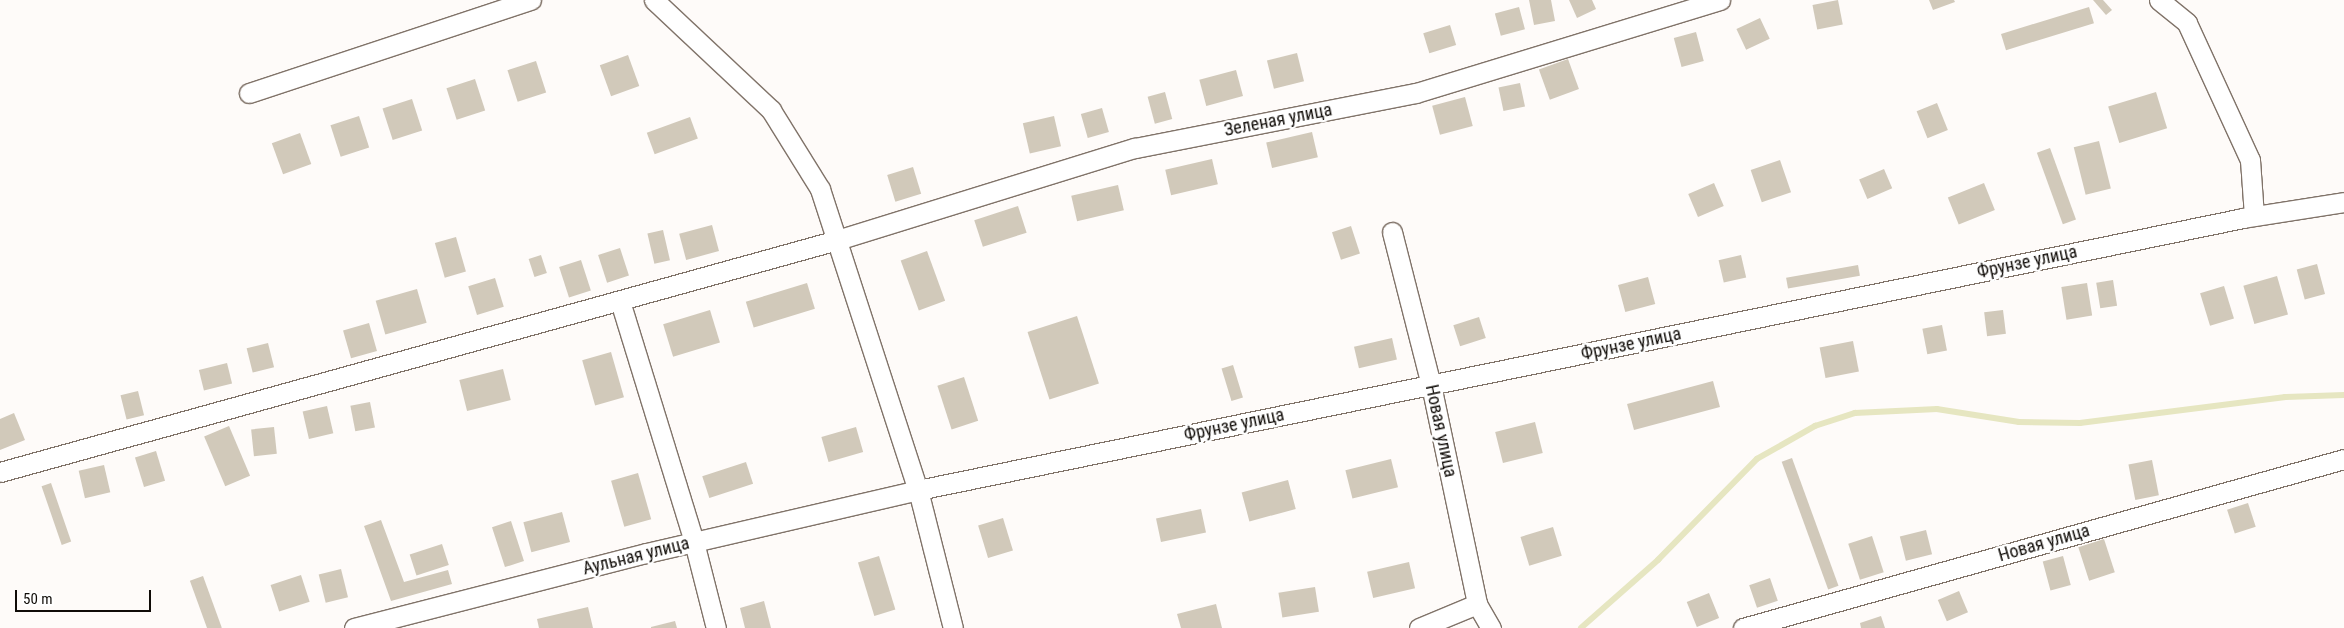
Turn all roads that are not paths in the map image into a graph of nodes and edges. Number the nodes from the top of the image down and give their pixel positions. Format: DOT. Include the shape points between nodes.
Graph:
graph roads {
  1 [pos="531,0"];
  2 [pos="654,0"];
  3 [pos="1720,0"];
  4 [pos="2159,0"];
  5 [pos="249,93"];
  6 [pos="2344,202"];
  7 [pos="2254,216"];
  8 [pos="1392,232"];
  9 [pos="836,240"];
  10 [pos="620,301"];
  11 [pos="1431,384"];
  12 [pos="2344,459"];
  13 [pos="0,472"];
  14 [pos="918,490"];
  15 [pos="694,542"];
  16 [pos="1477,604"];
  17 [pos="377,625"];
  18 [pos="354,628"];
  19 [pos="716,628"];
  20 [pos="953,628"];
  21 [pos="1419,628"];
  22 [pos="1491,628"];
  23 [pos="1743,628"];
  1 -- 5 [label="street"];
  2 -- 9 [label="street" via="770,110 820,190"];
  3 -- 9 [label="street, Зеленая улица" via="1416,93 1135,148"];
  4 -- 7 [label="street" via="2187,23 2250,160"];
  6 -- 7 [label="street, Фрунзе улица"];
  7 -- 11 [label="street, Фрунзе улица"];
  8 -- 11 [label="street, Новая улица"];
  9 -- 10 [label="street, Зеленая улица"];
  9 -- 14 [label="street"];
  10 -- 13 [label="street, Зеленая улица"];
  10 -- 15 [label="street"];
  11 -- 14 [label="street, Фрунзе улица"];
  11 -- 16 [label="street, Новая улица"];
  12 -- 23 [label="street, Новая улица"];
  14 -- 15 [label="street, Аульная улица"];
  14 -- 20 [label="street"];
  15 -- 17 [label="street, Аульная улица"];
  15 -- 19 [label="street"];
  16 -- 21 [label="street"];
  16 -- 22 [label="street, Новая улица"];
  17 -- 18 [label="street, Аульная улица"];
}
